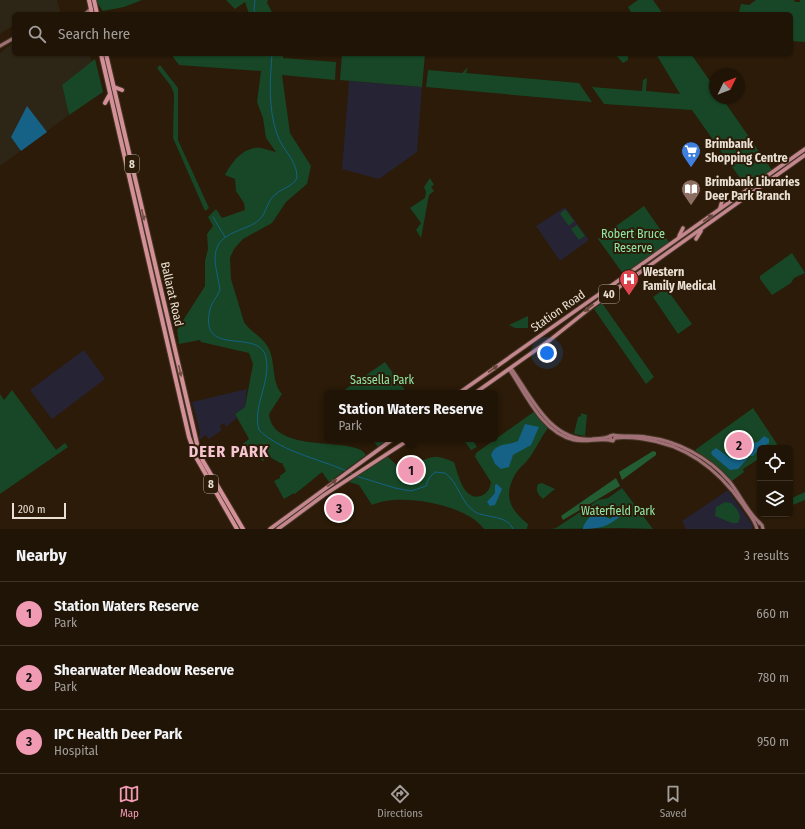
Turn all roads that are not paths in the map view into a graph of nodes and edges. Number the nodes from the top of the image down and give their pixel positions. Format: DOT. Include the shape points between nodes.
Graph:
graph roads {
  1 [pos="89,0"];
  2 [pos="94,0"];
  3 [pos="91,9"];
  4 [pos="87,12"];
  5 [pos="92,12"];
  6 [pos="97,12"];
  7 [pos="12,39"];
  8 [pos="0,46"];
  9 [pos="101,56"];
  10 [pos="106,56"];
  11 [pos="114,87"];
  12 [pos="122,90"];
  13 [pos="110,94"];
  14 [pos="118,102"];
  15 [pos="105,104"];
  16 [pos="113,106"];
  17 [pos="805,149"];
  18 [pos="805,155"];
  19 [pos="731,202"];
  20 [pos="726,205"];
  21 [pos="729,210"];
  22 [pos="718,211"];
  23 [pos="704,227"];
  24 [pos="683,228"];
  25 [pos="696,239"];
  26 [pos="674,242"];
  27 [pos="504,361"];
  28 [pos="510,368"];
  29 [pos="505,372"];
  30 [pos="515,379"];
  31 [pos="463,390"];
  32 [pos="480,390"];
  33 [pos="188,406"];
  34 [pos="183,408"];
  35 [pos="615,437"];
  36 [pos="578,440"];
  37 [pos="389,442"];
  38 [pos="405,442"];
  39 [pos="370,456"];
  40 [pos="375,462"];
  41 [pos="318,494"];
  42 [pos="320,498"];
  43 [pos="760,523"];
  44 [pos="756,527"];
  45 [pos="242,529"];
  46 [pos="270,529"];
  47 [pos="278,529"];
  48 [pos="763,529"];
  1 -- 3 [label="highway"];
  2 -- 6 [label="highway"];
  3 -- 4 [label="main road"];
  3 -- 5 [label="highway"];
  7 -- 8 [label="main road"];
  9 -- 13 [label="highway, Ballarat Road / 8"];
  10 -- 11 [label="highway, Ballarat Road / 8"];
  11 -- 12 [label="highway"];
  11 -- 14 [label="highway, Ballarat Road / 8"];
  13 -- 15 [label="highway"];
  13 -- 16 [label="highway, Ballarat Road / 8"];
  14 -- 16 [label="highway"];
  14 -- 33 [label="highway, Ballarat Road / 8, one-way"];
  16 -- 34 [label="highway, Ballarat Road / 8"];
  17 -- 19 [label="main road, Station Road / 40"];
  18 -- 21 [label="main road, Station Road / 40"];
  19 -- 20 [label="main road, Station Road / 40"];
  19 -- 22 [label="main road" via="723,200"];
  20 -- 21 [label="main road"];
  20 -- 22 [label="main road, Station Road / 40"];
  21 -- 23 [label="main road, Station Road / 40"];
  26 -- 22 [label="main road, Station Road / 40, one-way"];
  23 -- 25 [label="main road"];
  23 -- 28 [label="main road, Station Road / 40, one-way"];
  24 -- 26 [label="main road"];
  26 -- 27 [label="main road, Station Road / 40"];
  27 -- 28 [label="main road"];
  31 -- 27 [label="main road, Station Road / 40, one-way"];
  28 -- 29 [label="main road, Station Road / 40"];
  28 -- 30 [label="main road"];
  28 -- 36 [label="main road" via="549,422"];
  29 -- 30 [label="main road"];
  29 -- 32 [label="main road, Station Road / 40"];
  30 -- 36 [label="main road" via="550,427 564,437"];
  33 -- 34 [label="highway"];
  33 -- 45 [label="highway, Ballarat Road / 8" via="203,461"];
  34 -- 45 [label="highway, Ballarat Road / 8" via="197,459"];
  35 -- 36 [label="main road"];
  35 -- 43 [label="main road" via="654,438 696,454 728,480"];
  35 -- 44 [label="main road" via="658,442 695,457 729,486"];
  37 -- 39 [label="main road"];
  38 -- 40 [label="main road"];
  39 -- 40 [label="main road"];
  41 -- 39 [label="main road, one-way"];
  40 -- 42 [label="main road"];
  41 -- 42 [label="main road"];
  41 -- 46 [label="main road"];
  42 -- 47 [label="main road"];
  43 -- 44 [label="main road"];
  43 -- 48 [label="main road"];
}
